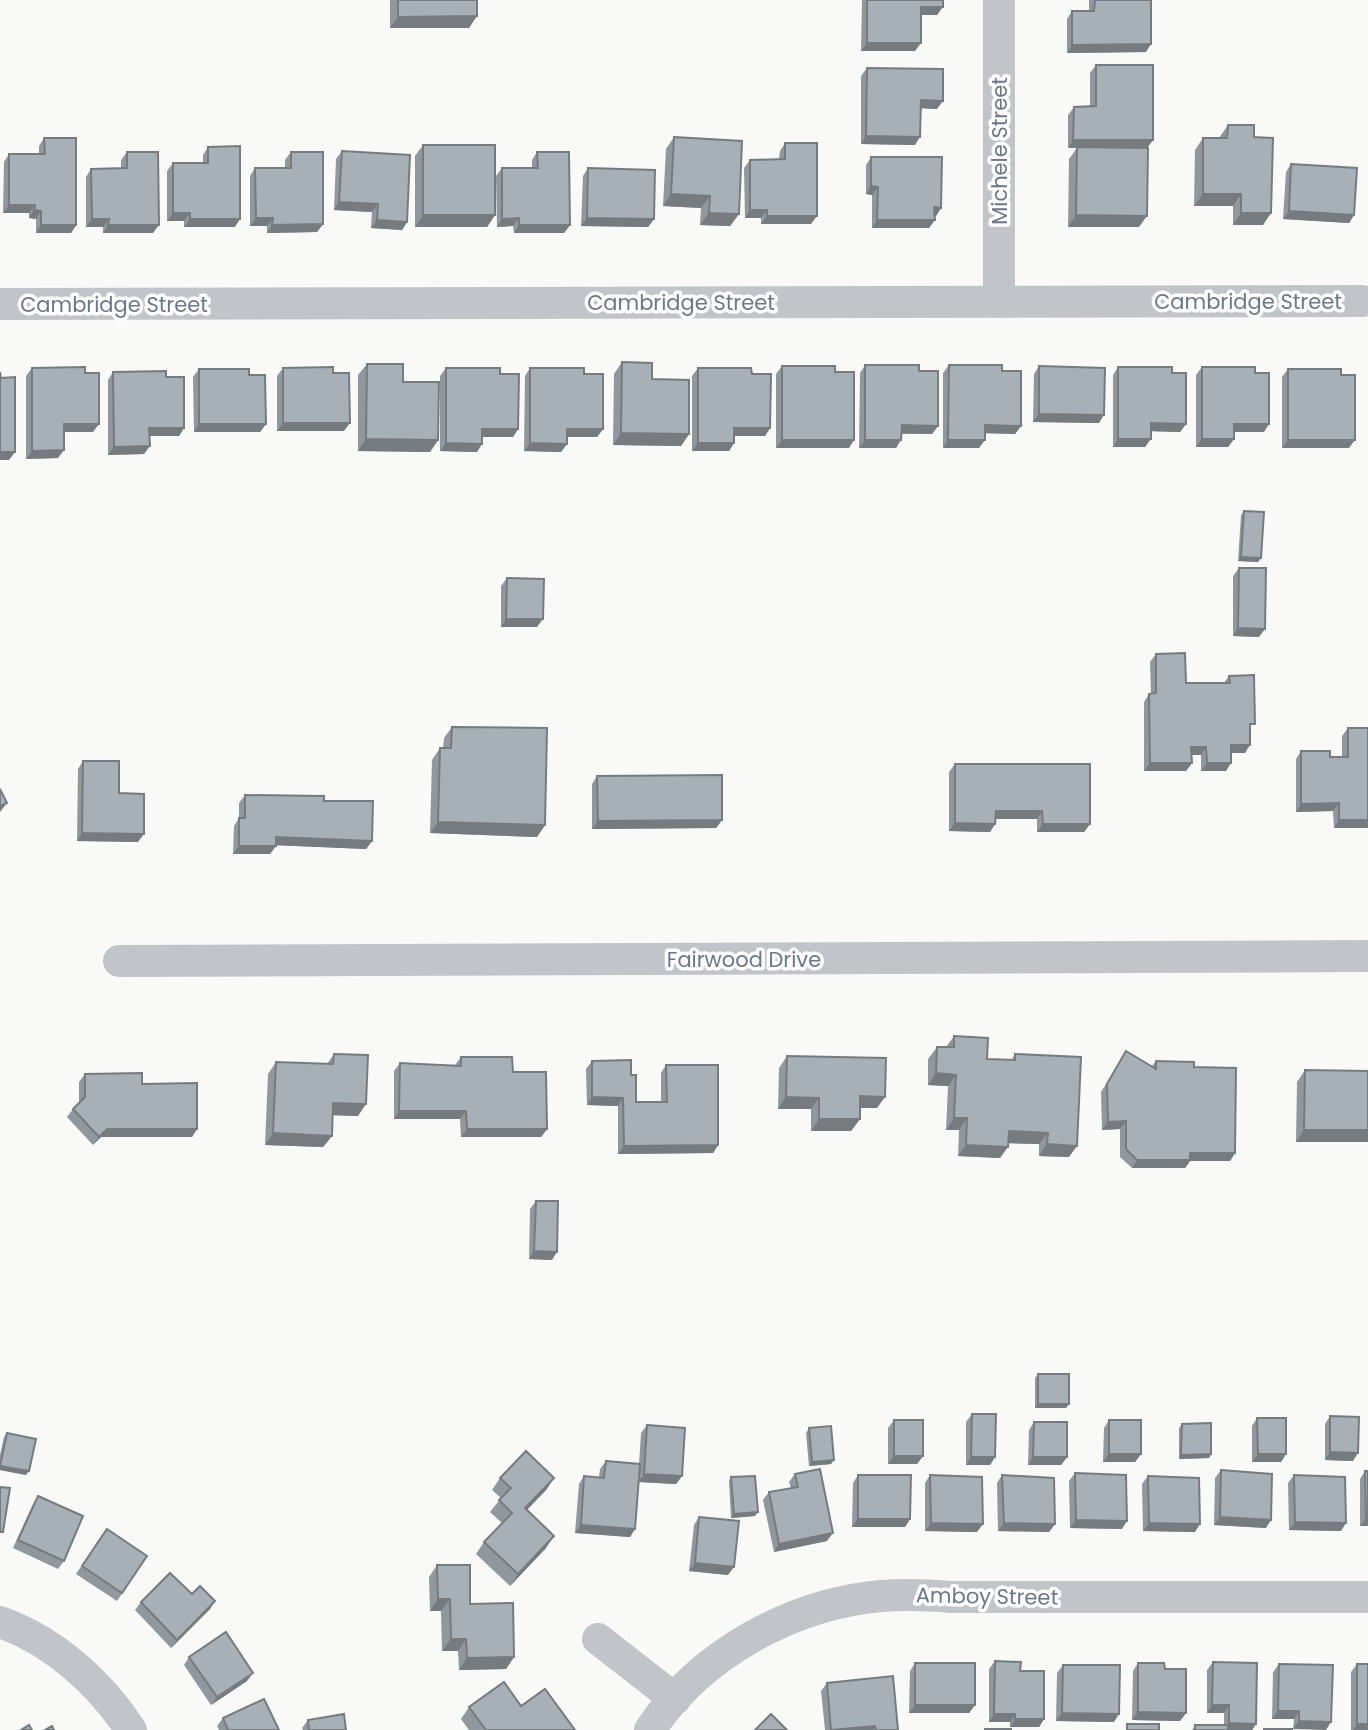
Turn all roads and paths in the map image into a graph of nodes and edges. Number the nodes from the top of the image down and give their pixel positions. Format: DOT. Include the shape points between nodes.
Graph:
graph roads {
  1 [pos="999,0"];
  2 [pos="1362,301"];
  3 [pos="999,302"];
  4 [pos="0,304"];
  5 [pos="1368,956"];
  6 [pos="119,961"];
  7 [pos="1368,1597"];
  8 [pos="0,1622"];
  9 [pos="598,1639"];
  10 [pos="675,1699"];
  11 [pos="131,1730"];
  12 [pos="650,1730"];
  1 -- 3 [label="street, Michele Street"];
  2 -- 3 [label="street, Cambridge Street"];
  3 -- 4 [label="street, Cambridge Street"];
  5 -- 6 [label="street, Fairwood Drive"];
  7 -- 10 [label="street, Amboy Street" via="879,1596 826,1605 766,1629 721,1657"];
  8 -- 11 [label="street" via="46,1645 78,1668"];
  9 -- 10 [label="street"];
  10 -- 12 [label="street, Amboy Street"];
}
